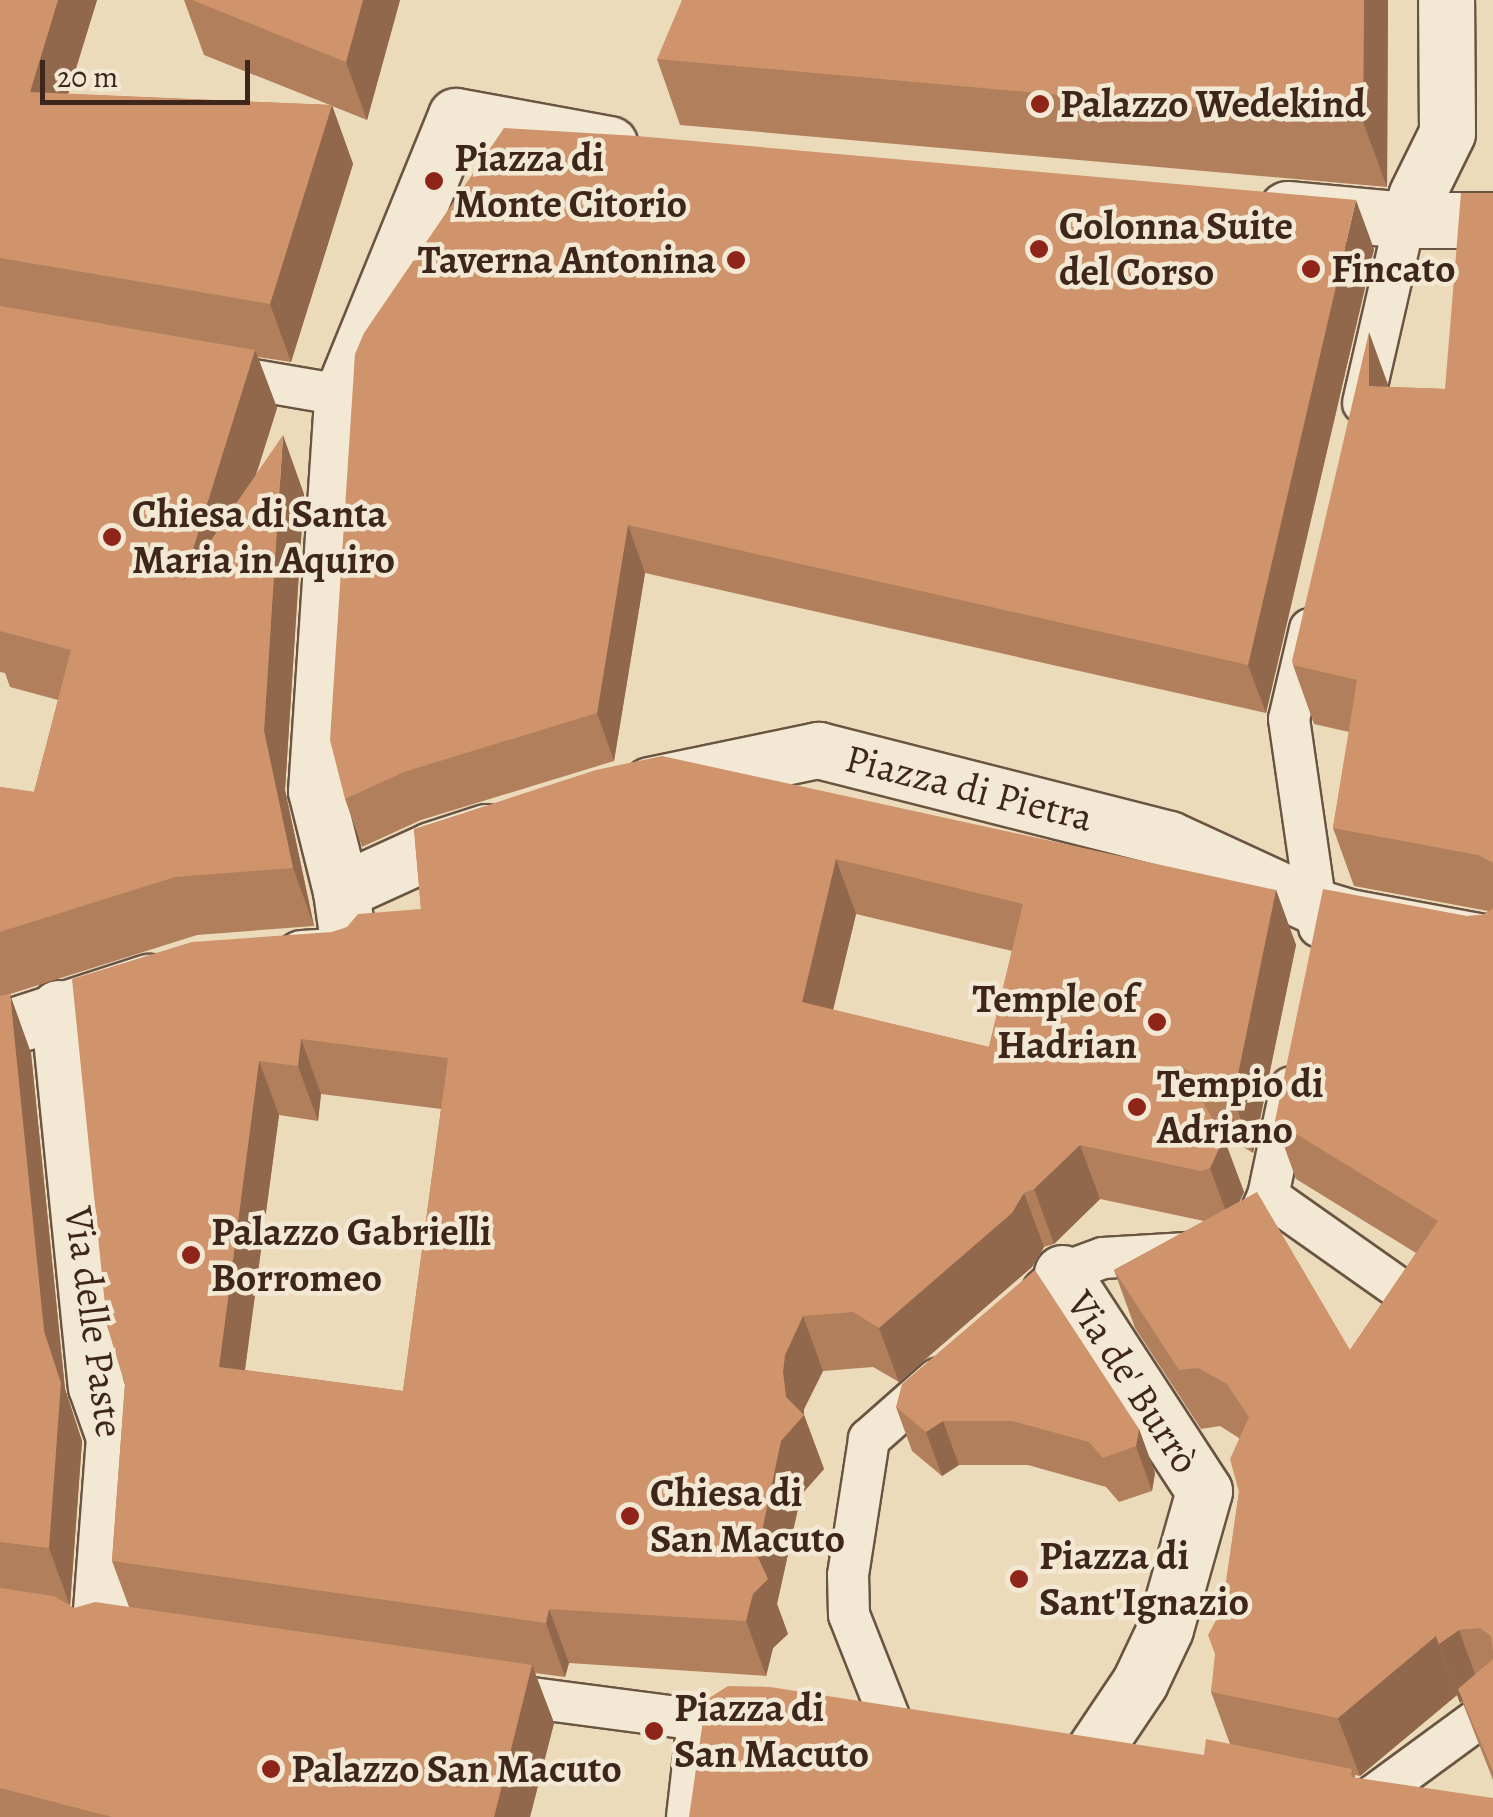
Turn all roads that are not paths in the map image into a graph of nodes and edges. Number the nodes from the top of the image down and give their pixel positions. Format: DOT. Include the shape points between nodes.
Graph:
graph roads {
  1 [pos="1446,0"];
  2 [pos="651,152"];
  3 [pos="1246,206"];
  4 [pos="1411,208"];
  5 [pos="1493,220"];
  6 [pos="171,366"];
  7 [pos="342,395"];
  8 [pos="1356,431"];
  9 [pos="1320,584"];
  10 [pos="608,794"];
  11 [pos="537,816"];
  12 [pos="341,891"];
  13 [pos="1326,936"];
  14 [pos="1493,944"];
  15 [pos="260,961"];
  16 [pos="187,970"];
  17 [pos="58,1008"];
  18 [pos="0,1030"];
  19 [pos="1300,1044"];
  20 [pos="1268,1196"];
  21 [pos="1062,1274"];
  22 [pos="1417,1301"];
  23 [pos="1017,1312"];
  24 [pos="972,1350"];
  25 [pos="98,1636"];
  26 [pos="462,1688"];
  27 [pos="1493,1708"];
  28 [pos="698,1720"];
  29 [pos="776,1720"];
  30 [pos="892,1726"];
  31 [pos="1092,1752"];
  32 [pos="1419,1814"];
  33 [pos="687,1817"];
  1 -- 4 [label="street" via="1447,134"];
  2 -- 7 [label="street" via="456,116"];
  3 -- 4 [label="street"];
  4 -- 5 [label="street"];
  4 -- 8 [label="lane"];
  6 -- 7 [label="lane"];
  7 -- 12 [label="street" via="316,792"];
  9 -- 13 [label="lane" via="1290,719"];
  10 -- 13 [label="street, Piazza di Pietra" via="818,750 1169,839"];
  11 -- 12 [label="street" via="430,850"];
  12 -- 15 [label="street" via="350,955"];
  13 -- 14 [label="street, Piazza di Pietra"];
  16 -- 17 [label="street"];
  17 -- 18 [label="street"];
  17 -- 25 [label="street, Via delle Paste" via="96,1386 114,1437"];
  19 -- 20 [label="lane, Via de' Burrò"];
  20 -- 21 [label="lane, Via de' Burrò" via="1247,1242 1103,1258"];
  20 -- 22 [label="lane"];
  21 -- 23 [label="lane, Via de' Burrò"];
  21 -- 31 [label="street, Via de' Burrò" via="1204,1491 1165,1628 1140,1682"];
  24 -- 30 [label="lane" via="869,1439 848,1575 850,1616"];
  26 -- 28 [label="lane"];
  27 -- 32 [label="lane" via="1344,1800"];
  28 -- 29 [label="lane"];
  28 -- 33 [label="lane"];
}
